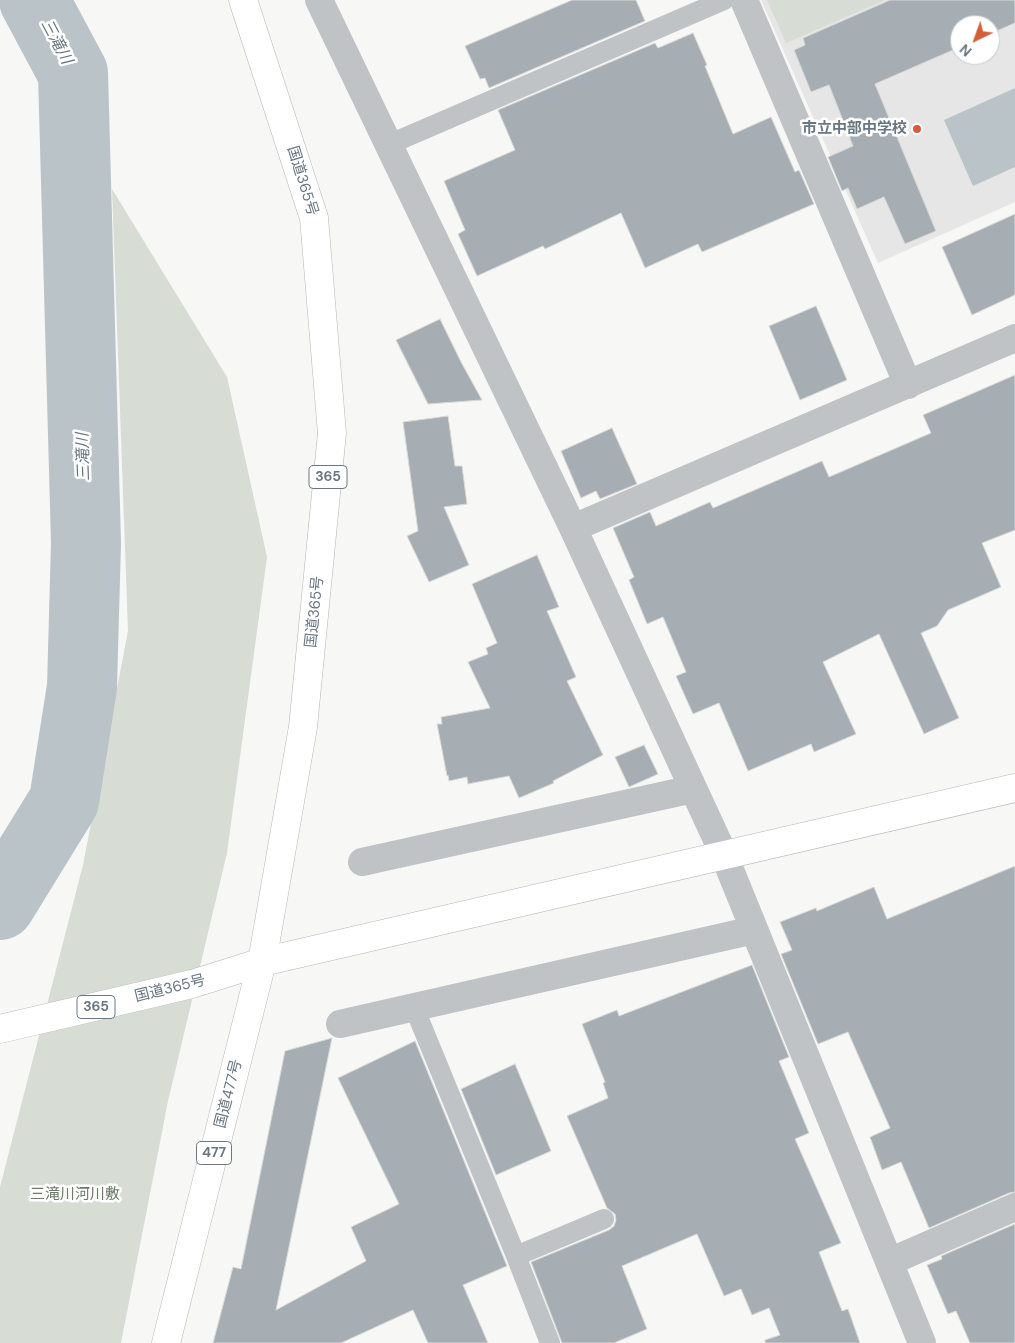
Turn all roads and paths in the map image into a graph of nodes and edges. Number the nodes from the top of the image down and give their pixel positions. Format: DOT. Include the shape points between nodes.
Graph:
graph roads {
  1 [pos="243,0"];
  2 [pos="319,0"];
  3 [pos="724,0"];
  4 [pos="744,0"];
  5 [pos="390,144"];
  6 [pos="1015,338"];
  7 [pos="908,385"];
  8 [pos="573,528"];
  9 [pos="1015,788"];
  10 [pos="693,789"];
  11 [pos="724,855"];
  12 [pos="362,862"];
  13 [pos="754,930"];
  14 [pos="262,962"];
  15 [pos="414,1007"];
  16 [pos="340,1024"];
  17 [pos="0,1029"];
  18 [pos="1015,1207"];
  19 [pos="604,1219"];
  20 [pos="516,1256"];
  21 [pos="889,1262"];
  22 [pos="914,1341"];
  23 [pos="166,1343"];
  24 [pos="550,1343"];
  1 -- 14 [label="main road, 国道365号 / 365" via="314,218 332,432 303,727"];
  2 -- 5 [label="street"];
  3 -- 5 [label="lane"];
  4 -- 7 [label="street"];
  5 -- 8 [label="street"];
  6 -- 7 [label="street"];
  7 -- 8 [label="street"];
  8 -- 10 [label="street"];
  9 -- 11 [label="main road"];
  10 -- 11 [label="street"];
  10 -- 12 [label="street"];
  11 -- 13 [label="street"];
  11 -- 14 [label="main road"];
  13 -- 15 [label="street"];
  13 -- 21 [label="street"];
  14 -- 17 [label="main road, 国道365号 / 365" via="192,984"];
  14 -- 23 [label="main road, 国道477号 / 477"];
  15 -- 16 [label="street"];
  15 -- 20 [label="lane"];
  18 -- 21 [label="street"];
  19 -- 20 [label="lane"];
  20 -- 24 [label="lane"];
  21 -- 22 [label="street"];
}
